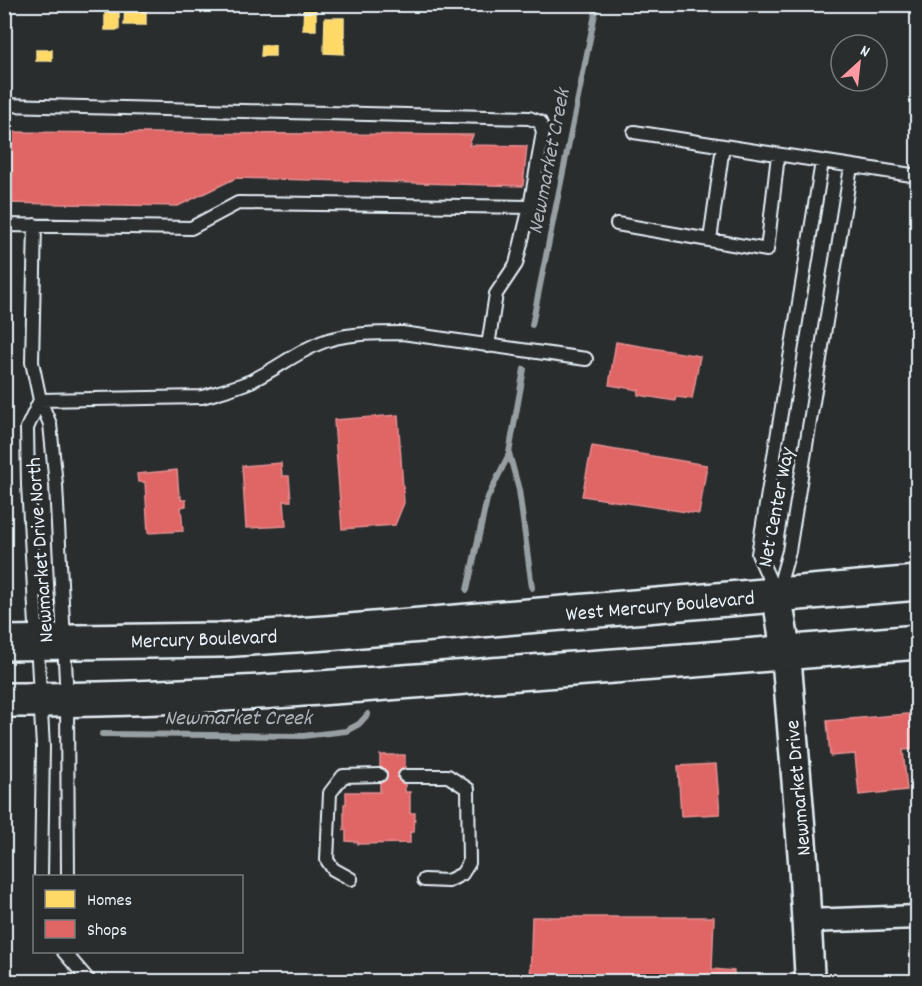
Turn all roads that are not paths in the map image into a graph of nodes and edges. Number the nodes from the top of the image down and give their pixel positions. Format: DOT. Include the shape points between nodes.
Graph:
graph roads {
  1 [pos="4,105"];
  2 [pos="634,132"];
  3 [pos="723,146"];
  4 [pos="778,155"];
  5 [pos="822,162"];
  6 [pos="851,167"];
  7 [pos="917,172"];
  8 [pos="530,207"];
  9 [pos="617,224"];
  10 [pos="4,225"];
  11 [pos="35,225"];
  12 [pos="710,240"];
  13 [pos="488,346"];
  14 [pos="586,359"];
  15 [pos="40,400"];
  16 [pos="918,583"];
  17 [pos="777,595"];
  18 [pos="403,627"];
  19 [pos="4,642"];
  20 [pos="51,642"];
  21 [pos="918,642"];
  22 [pos="786,653"];
  23 [pos="4,700"];
  24 [pos="54,700"];
  25 [pos="380,775"];
  26 [pos="405,776"];
  27 [pos="41,875"];
  28 [pos="68,875"];
  29 [pos="351,879"];
  30 [pos="424,880"];
  31 [pos="918,917"];
  32 [pos="807,921"];
  33 [pos="66,953"];
  34 [pos="90,981"];
  35 [pos="810,981"];
  1 -- 8 [label="lane" via="529,118 540,122 543,132"];
  2 -- 3 [label="lane"];
  3 -- 4 [label="lane"];
  3 -- 12 [label="lane"];
  4 -- 5 [label="lane"];
  4 -- 12 [label="lane" via="767,250"];
  5 -- 6 [label="lane"];
  5 -- 17 [label="lane, Net Center Way" via="758,554"];
  6 -- 7 [label="lane"];
  6 -- 17 [label="lane, Net Center Way" via="789,551"];
  8 -- 11 [label="lane" via="238,203 190,228"];
  8 -- 13 [label="lane" via="516,264 496,294"];
  9 -- 12 [label="lane"];
  10 -- 11 [label="lane"];
  11 -- 15 [label="lane" via="32,362"];
  13 -- 14 [label="lane"];
  13 -- 15 [label="lane" via="402,333 353,335 328,340 251,381 202,397"];
  15 -- 20 [label="lane, Newmarket Drive North" via="50,424"];
  15 -- 20 [label="lane, Newmarket Drive North" via="27,428 28,485"];
  16 -- 17 [label="highway, West Mercury Boulevard"];
  17 -- 18 [label="highway, West Mercury Boulevard"];
  17 -- 22 [label="street, Newmarket Drive"];
  18 -- 20 [label="highway, Mercury Boulevard" via="220,640"];
  19 -- 20 [label="highway, Mercury Boulevard"];
  20 -- 24 [label="lane, Newmarket Drive North"];
  20 -- 24 [label="lane, Newmarket Drive North"];
  21 -- 22 [label="highway"];
  22 -- 24 [label="highway" via="406,682"];
  22 -- 32 [label="street, Newmarket Drive"];
  23 -- 24 [label="highway"];
  24 -- 27 [label="lane" via="43,747"];
  24 -- 28 [label="lane"];
  25 -- 29 [label="lane" via="343,776 330,793 327,860 333,869"];
  26 -- 30 [label="lane" via="448,776 468,789 469,863 462,874 448,881"];
  31 -- 32 [label="street"];
  32 -- 35 [label="street, Newmarket Drive"];
  33 -- 34 [label="lane"];
}
